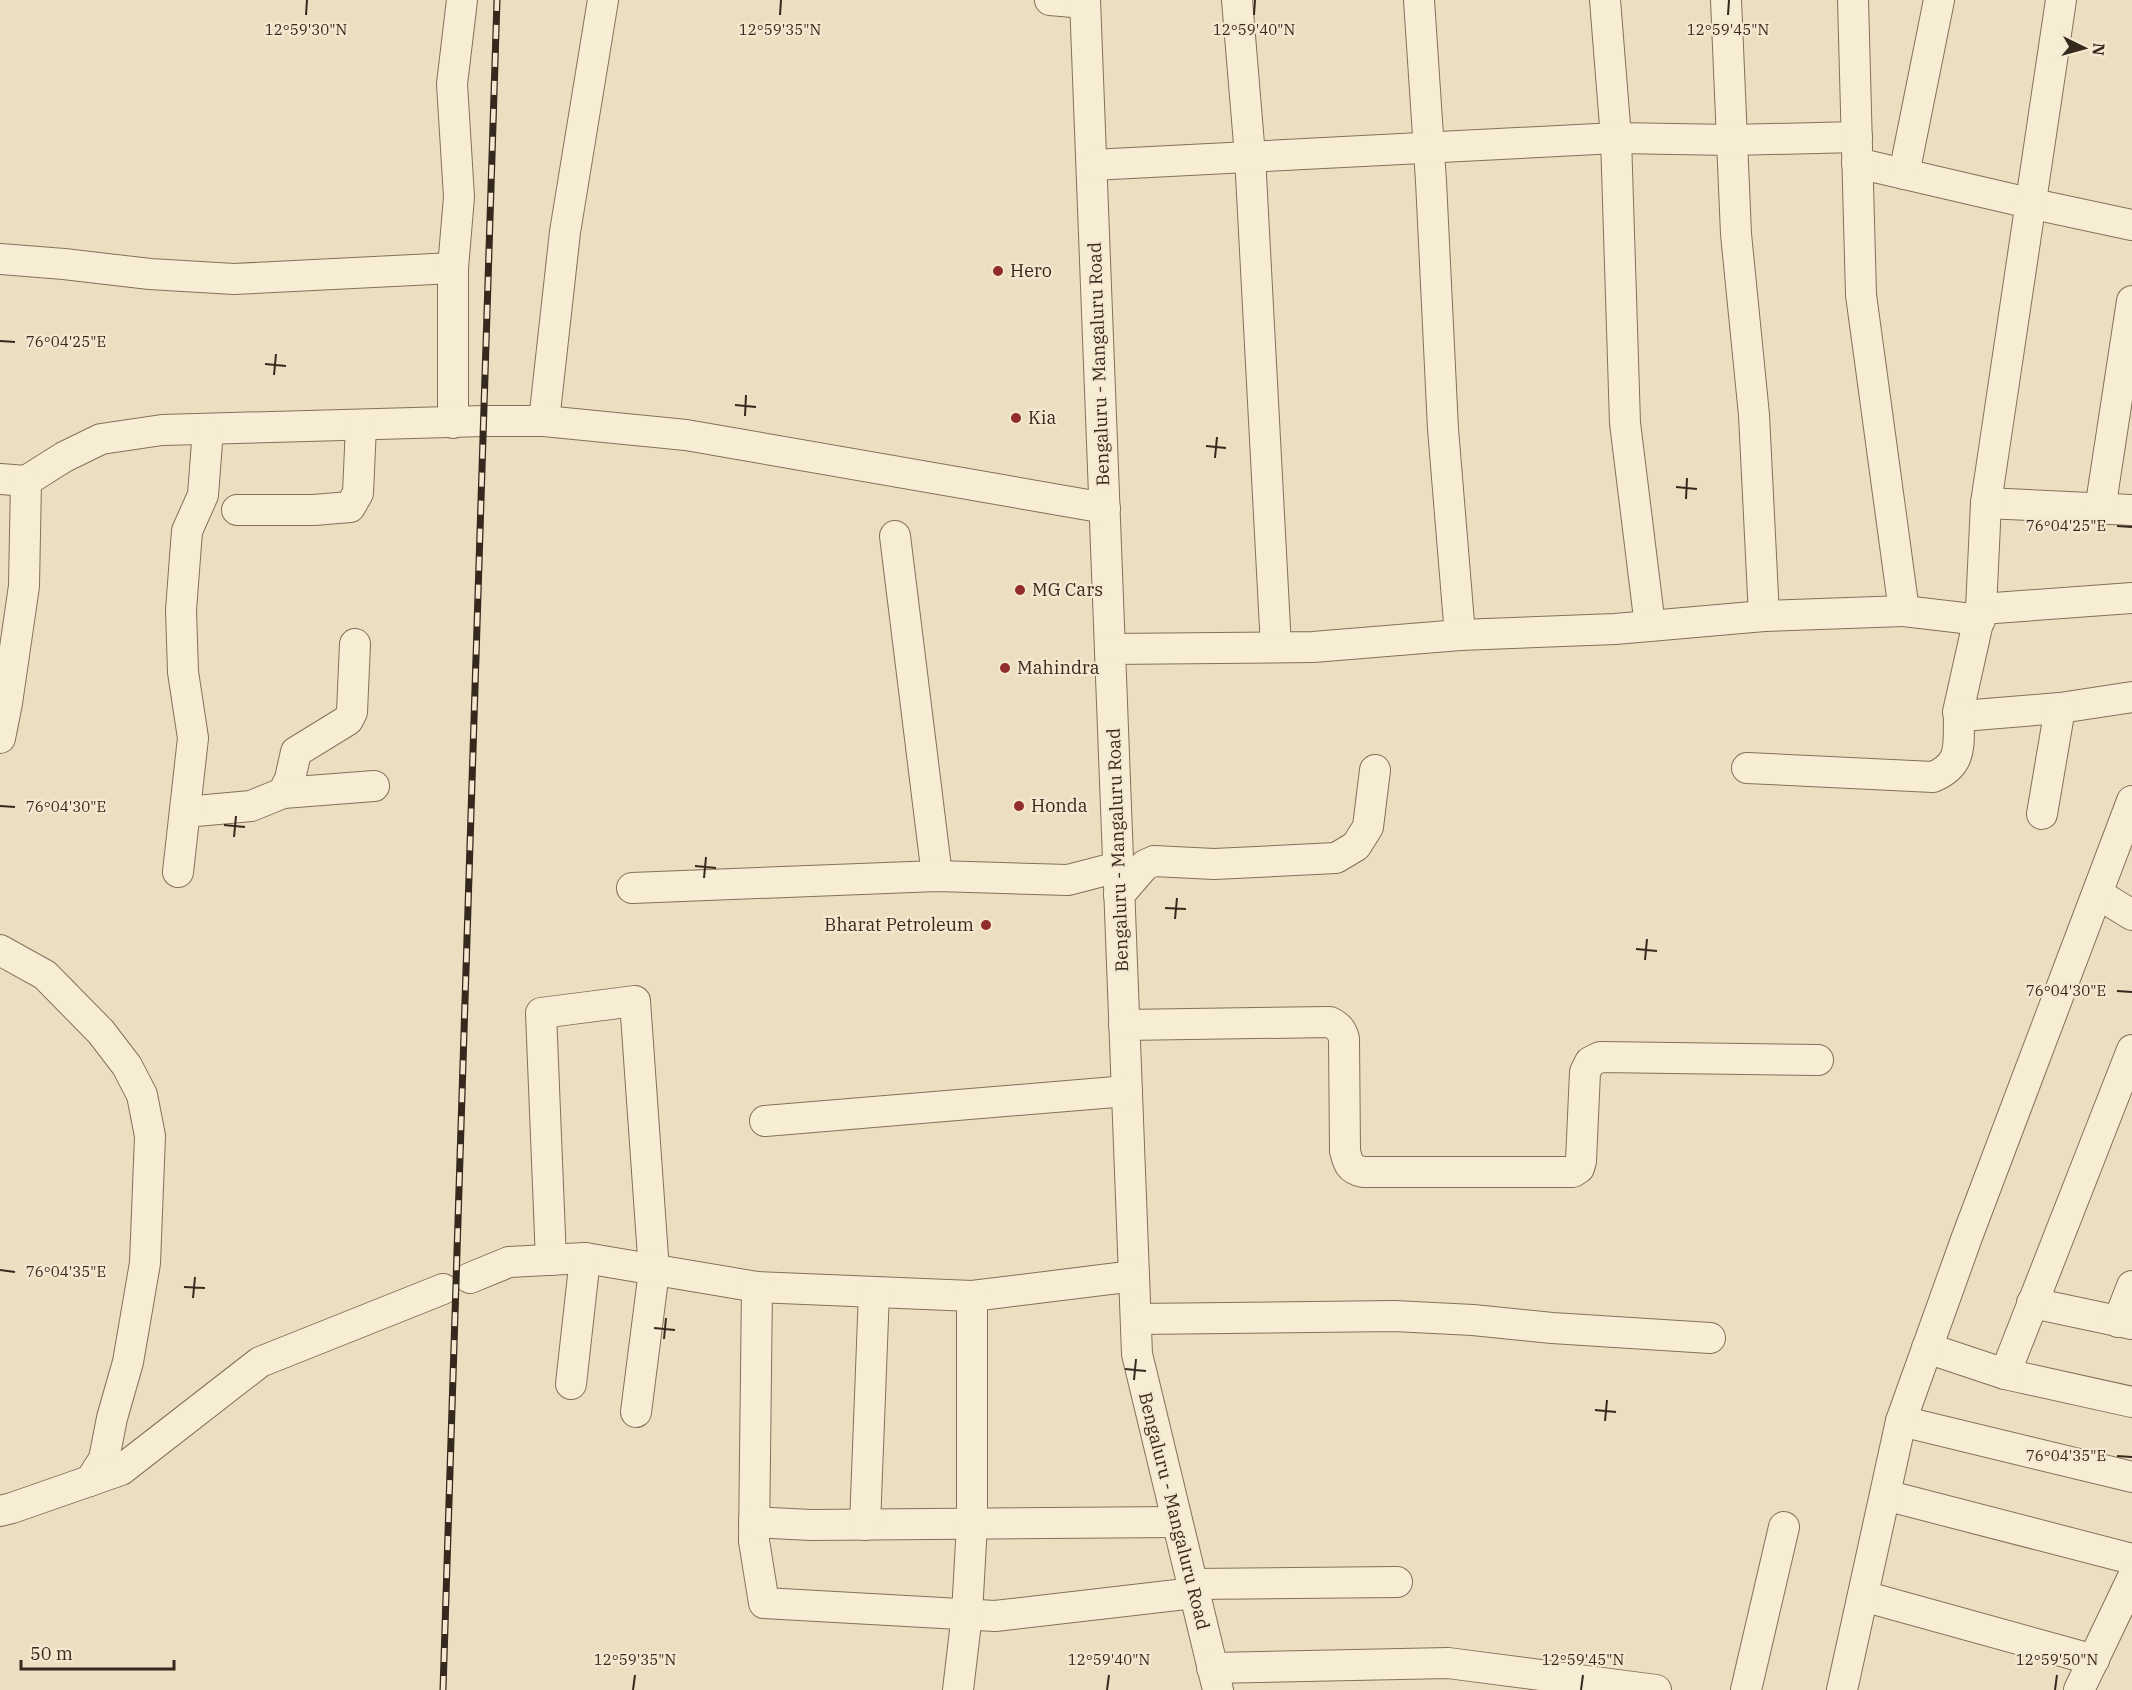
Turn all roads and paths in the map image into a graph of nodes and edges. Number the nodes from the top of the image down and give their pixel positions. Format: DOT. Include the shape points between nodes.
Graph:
graph roads {
  1 [pos="462,0"];
  2 [pos="603,0"];
  3 [pos="1050,0"];
  4 [pos="1237,0"];
  5 [pos="1419,0"];
  6 [pos="1605,0"];
  7 [pos="1726,0"];
  8 [pos="1853,0"];
  9 [pos="1939,0"];
  10 [pos="2061,0"];
  11 [pos="1085,2"];
  12 [pos="1616,138"];
  13 [pos="1732,140"];
  14 [pos="1428,147"];
  15 [pos="1857,150"];
  16 [pos="1250,156"];
  17 [pos="1092,165"];
  18 [pos="1904,174"];
  19 [pos="2029,203"];
  20 [pos="2132,225"];
  21 [pos="0,260"];
  22 [pos="453,268"];
  23 [pos="2132,301"];
  24 [pos="2124,399"];
  25 [pos="544,421"];
  26 [pos="453,423"];
  27 [pos="361,426"];
  28 [pos="208,429"];
  29 [pos="13,480"];
  30 [pos="1986,503"];
  31 [pos="1105,508"];
  32 [pos="237,510"];
  33 [pos="2100,510"];
  34 [pos="2132,510"];
  35 [pos="895,536"];
  36 [pos="2132,598"];
  37 [pos="1904,611"];
  38 [pos="1981,614"];
  39 [pos="1764,616"];
  40 [pos="1650,626"];
  41 [pos="1460,635"];
  42 [pos="355,644"];
  43 [pos="1276,647"];
  44 [pos="1110,649"];
  45 [pos="2132,697"];
  46 [pos="2060,708"];
  47 [pos="1959,715"];
  48 [pos="0,738"];
  49 [pos="1747,768"];
  50 [pos="1375,770"];
  51 [pos="374,786"];
  52 [pos="283,793"];
  53 [pos="2132,802"];
  54 [pos="185,812"];
  55 [pos="2042,814"];
  56 [pos="178,872"];
  57 [pos="937,876"];
  58 [pos="1119,881"];
  59 [pos="632,888"];
  60 [pos="2098,894"];
  61 [pos="2132,915"];
  62 [pos="0,950"];
  63 [pos="1124,1025"];
  64 [pos="2132,1050"];
  65 [pos="1818,1060"];
  66 [pos="1127,1091"];
  67 [pos="765,1121"];
  68 [pos="585,1258"];
  69 [pos="551,1260"];
  70 [pos="654,1271"];
  71 [pos="1134,1276"];
  72 [pos="2132,1286"];
  73 [pos="757,1287"];
  74 [pos="874,1292"];
  75 [pos="972,1296"];
  76 [pos="2032,1303"];
  77 [pos="1136,1319"];
  78 [pos="2125,1323"];
  79 [pos="1710,1338"];
  80 [pos="1927,1348"];
  81 [pos="2005,1374"];
  82 [pos="571,1384"];
  83 [pos="2132,1402"];
  84 [pos="636,1412"];
  85 [pos="1901,1421"];
  86 [pos="2132,1477"];
  87 [pos="90,1481"];
  88 [pos="1885,1495"];
  89 [pos="0,1510"];
  90 [pos="754,1522"];
  91 [pos="1177,1522"];
  92 [pos="972,1524"];
  93 [pos="865,1525"];
  94 [pos="1784,1527"];
  95 [pos="2132,1559"];
  96 [pos="2132,1579"];
  97 [pos="1397,1582"];
  98 [pos="1193,1588"];
  99 [pos="1863,1596"];
  100 [pos="967,1614"];
  101 [pos="2094,1659"];
  102 [pos="1215,1679"];
  103 [pos="958,1690"];
  104 [pos="1656,1690"];
  105 [pos="1746,1690"];
  106 [pos="1842,1690"];
  107 [pos="2079,1690"];
  1 -- 22 [label="street" via="452,84 459,197"];
  2 -- 25 [label="street" via="565,232"];
  3 -- 11 [label="street"];
  4 -- 16 [label="street"];
  5 -- 14 [label="street"];
  6 -- 12 [label="street"];
  7 -- 13 [label="street"];
  8 -- 15 [label="street"];
  9 -- 18 [label="street"];
  10 -- 19 [label="street"];
  11 -- 17 [label="street, Bengaluru - Mangaluru Road"];
  12 -- 13 [label="street"];
  12 -- 14 [label="street"];
  12 -- 40 [label="street" via="1625,423"];
  13 -- 15 [label="street"];
  13 -- 39 [label="street" via="1736,234 1754,415"];
  14 -- 16 [label="street"];
  14 -- 41 [label="street" via="1443,429"];
  15 -- 18 [label="street"];
  15 -- 37 [label="street" via="1861,295"];
  16 -- 17 [label="street"];
  16 -- 43 [label="street"];
  17 -- 31 [label="street, Bengaluru - Mangaluru Road"];
  18 -- 19 [label="street"];
  19 -- 20 [label="street"];
  19 -- 30 [label="street"];
  21 -- 22 [label="street" via="234,279"];
  22 -- 26 [label="street"];
  23 -- 24 [label="street"];
  24 -- 33 [label="street"];
  25 -- 26 [label="street"];
  25 -- 31 [label="street" via="687,435"];
  26 -- 27 [label="street"];
  27 -- 28 [label="street"];
  27 -- 32 [label="street" via="358,494 350,507"];
  28 -- 29 [label="street" via="162,430 101,439"];
  28 -- 54 [label="street" via="203,495 187,531 181,610 183,672 193,738"];
  29 -- 48 [label="street" via="24,586"];
  30 -- 33 [label="street"];
  30 -- 38 [label="street"];
  31 -- 44 [label="street, Bengaluru - Mangaluru Road"];
  33 -- 34 [label="street"];
  35 -- 57 [label="street"];
  36 -- 38 [label="street"];
  37 -- 38 [label="street"];
  37 -- 39 [label="street"];
  38 -- 47 [label="street"];
  39 -- 40 [label="street"];
  40 -- 41 [label="street"];
  41 -- 43 [label="street"];
  42 -- 52 [label="street" via="353,700 348,720 296,753"];
  43 -- 44 [label="street"];
  44 -- 58 [label="street, Bengaluru - Mangaluru Road"];
  45 -- 46 [label="street"];
  46 -- 47 [label="street"];
  46 -- 55 [label="street"];
  47 -- 49 [label="street" via="1953,763 1946,772 1933,777"];
  50 -- 58 [label="street" via="1368,826 1356,846 1336,858 1214,864 1154,861"];
  51 -- 52 [label="street"];
  52 -- 54 [label="street" via="251,806"];
  53 -- 60 [label="street"];
  54 -- 56 [label="street"];
  57 -- 58 [label="street"];
  57 -- 59 [label="street"];
  58 -- 63 [label="street, Bengaluru - Mangaluru Road"];
  60 -- 61 [label="street"];
  60 -- 80 [label="street"];
  62 -- 87 [label="street" via="45,975 101,1032 128,1066 142,1095 150,1136 145,1263 128,1362 104,1459"];
  63 -- 65 [label="street" via="1330,1022 1338,1026 1344,1039 1345,1151 1348,1164 1363,1172 1573,1172 1581,1161 1585,1072 1590,1062 1600,1057"];
  63 -- 66 [label="street, Bengaluru - Mangaluru Road"];
  64 -- 76 [label="street"];
  66 -- 67 [label="street"];
  66 -- 71 [label="street, Bengaluru - Mangaluru Road"];
  68 -- 69 [label="street"];
  68 -- 70 [label="street"];
  68 -- 82 [label="street"];
  69 -- 70 [label="street" via="541,1012 634,1001"];
  69 -- 87 [label="street" via="509,1263 260,1362 122,1470"];
  70 -- 73 [label="street"];
  70 -- 84 [label="street"];
  71 -- 75 [label="street"];
  71 -- 77 [label="street, Bengaluru - Mangaluru Road"];
  72 -- 78 [label="street"];
  73 -- 74 [label="street"];
  73 -- 90 [label="street"];
  74 -- 75 [label="street"];
  74 -- 93 [label="street"];
  75 -- 92 [label="street"];
  76 -- 78 [label="street"];
  76 -- 81 [label="street"];
  77 -- 79 [label="street" via="1394,1317"];
  77 -- 91 [label="street, Bengaluru - Mangaluru Road" via="1137,1354"];
  80 -- 81 [label="street"];
  80 -- 85 [label="street"];
  81 -- 83 [label="street"];
  85 -- 86 [label="street"];
  85 -- 88 [label="street"];
  87 -- 89 [label="street"];
  88 -- 95 [label="street"];
  88 -- 99 [label="street"];
  90 -- 93 [label="street"];
  90 -- 100 [label="street" via="755,1551 763,1601 767,1605"];
  91 -- 92 [label="street"];
  91 -- 98 [label="street, Bengaluru - Mangaluru Road"];
  92 -- 93 [label="street"];
  92 -- 100 [label="street"];
  94 -- 105 [label="street"];
  96 -- 101 [label="street"];
  97 -- 98 [label="street"];
  98 -- 100 [label="street" via="996,1616"];
  98 -- 102 [label="street, Bengaluru - Mangaluru Road"];
  99 -- 101 [label="street"];
  99 -- 106 [label="street"];
  100 -- 103 [label="street"];
  101 -- 107 [label="street"];
  102 -- 104 [label="street" via="1448,1663"];
}
